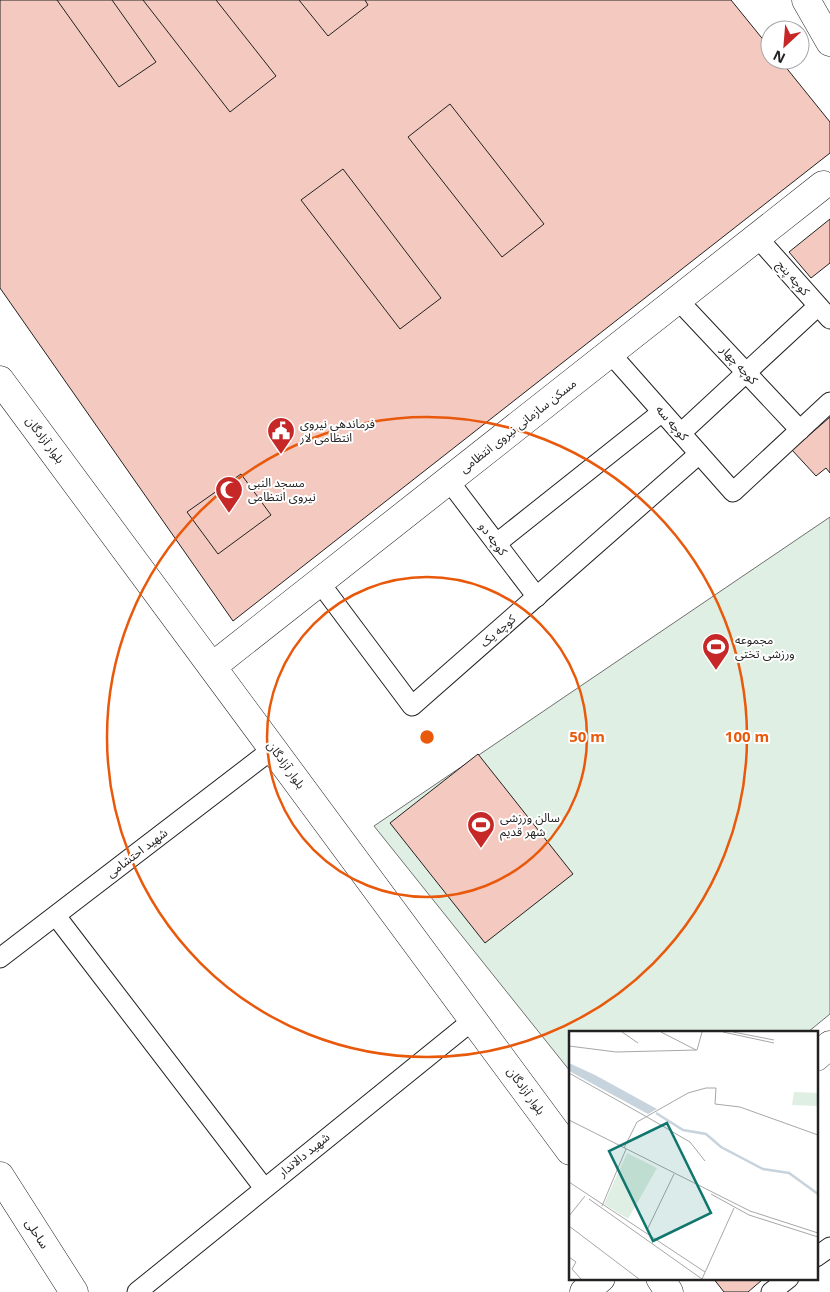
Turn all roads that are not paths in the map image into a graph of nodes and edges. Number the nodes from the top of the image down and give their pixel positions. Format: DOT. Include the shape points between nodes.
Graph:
graph roads {
  1 [pos="806,0"];
  2 [pos="830,42"];
  3 [pos="823,185"];
  4 [pos="756,237"];
  5 [pos="678,300"];
  6 [pos="824,313"];
  7 [pos="610,353"];
  8 [pos="747,373"];
  9 [pos="0,380"];
  10 [pos="830,402"];
  11 [pos="662,412"];
  12 [pos="800,430"];
  13 [pos="681,433"];
  14 [pos="699,454"];
  15 [pos="449,481"];
  16 [pos="497,543"];
  17 [pos="320,583"];
  18 [pos="537,597"];
  19 [pos="213,666"];
  20 [pos="274,748"];
  21 [pos="56,916"];
  22 [pos="0,958"];
  23 [pos="473,1020"];
  24 [pos="830,1046"];
  25 [pos="818,1055"];
  26 [pos="569,1150"];
  27 [pos="0,1176"];
  28 [pos="264,1188"];
  29 [pos="830,1247"];
  30 [pos="818,1256"];
  31 [pos="599,1280"];
  32 [pos="661,1280"];
  33 [pos="786,1280"];
  34 [pos="74,1292"];
  35 [pos="137,1292"];
  36 [pos="584,1292"];
  37 [pos="669,1292"];
  38 [pos="771,1292"];
  1 -- 2 [label="main road"];
  3 -- 4 [label="main road, مسکن سازمانی نیروی انتظامی"];
  4 -- 5 [label="main road, مسکن سازمانی نیروی انتظامی"];
  4 -- 6 [label="street, کوچه پنج"];
  5 -- 7 [label="main road, مسکن سازمانی نیروی انتظامی"];
  5 -- 8 [label="street, کوچه چهار"];
  6 -- 8 [label="street"];
  7 -- 11 [label="street, کوچه سه"];
  7 -- 15 [label="main road, مسکن سازمانی نیروی انتظامی"];
  8 -- 12 [label="street, کوچه چهار"];
  8 -- 13 [label="street"];
  9 -- 19 [label="main road, بلوار آزادگان"];
  10 -- 12 [label="street"];
  11 -- 13 [label="street, کوچه سه"];
  11 -- 16 [label="street"];
  12 -- 14 [label="street, کوچه سه" via="733,492"];
  13 -- 14 [label="street, کوچه سه"];
  14 -- 18 [label="street, کوچه یک"];
  15 -- 16 [label="street, کوچه دو"];
  15 -- 17 [label="main road, مسکن سازمانی نیروی انتظامی"];
  16 -- 18 [label="street, کوچه دو"];
  17 -- 18 [label="street, کوچه یک" via="412,706"];
  17 -- 19 [label="main road, مسکن سازمانی نیروی انتظامی"];
  19 -- 20 [label="main road, بلوار آزادگان"];
  20 -- 21 [label="street, شهید احتشامی"];
  20 -- 23 [label="main road, بلوار آزادگان"];
  21 -- 22 [label="street, شهید احتشامی"];
  21 -- 28 [label="street"];
  23 -- 26 [label="main road, بلوار آزادگان"];
  23 -- 28 [label="street, شهید دالاندار"];
  24 -- 25 [label="main road"];
  27 -- 34 [label="main road, ساحلی"];
  28 -- 35 [label="street, شهید دالاندار"];
  29 -- 30 [label="street"];
  31 -- 36 [label="main road"];
  32 -- 37 [label="main road"];
  33 -- 38 [label="street"];
}
